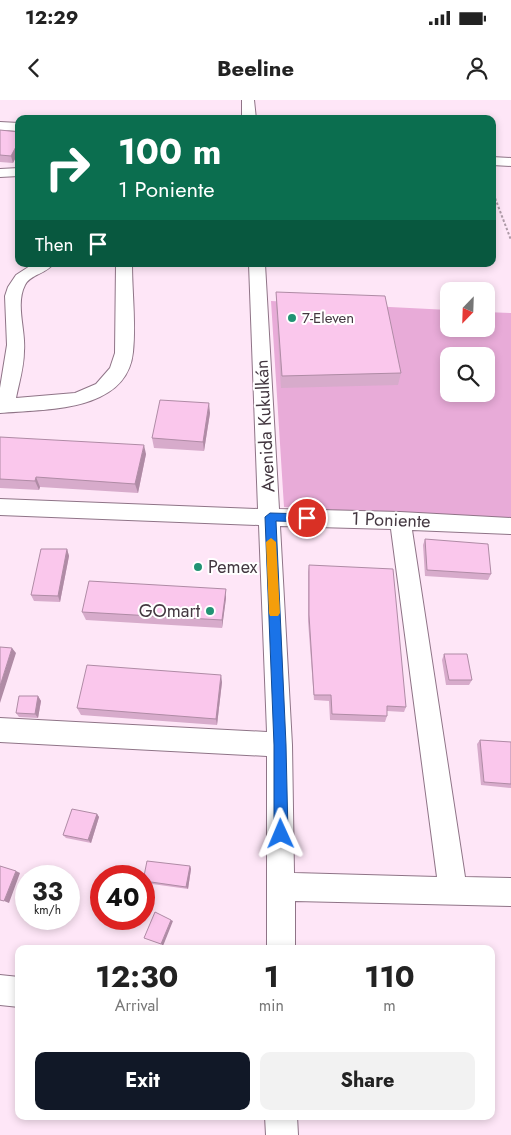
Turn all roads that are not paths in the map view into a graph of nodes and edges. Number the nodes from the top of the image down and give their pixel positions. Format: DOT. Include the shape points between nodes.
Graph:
graph roads {
  1 [pos="248,100"];
  2 [pos="249,115"];
  3 [pos="0,126"];
  4 [pos="15,127"];
  5 [pos="496,161"];
  6 [pos="511,162"];
  7 [pos="15,172"];
  8 [pos="0,173"];
  9 [pos="36,267"];
  10 [pos="124,267"];
  11 [pos="257,267"];
  12 [pos="3,406"];
  13 [pos="0,507"];
  14 [pos="270,517"];
  15 [pos="400,520"];
  16 [pos="511,526"];
  17 [pos="0,730"];
  18 [pos="280,745"];
  19 [pos="282,887"];
  20 [pos="453,891"];
  21 [pos="511,892"];
  22 [pos="281,945"];
  23 [pos="0,990"];
  24 [pos="15,992"];
  25 [pos="280,1120"];
  26 [pos="282,1135"];
  1 -- 2 [label="street"];
  3 -- 4 [label="street"];
  5 -- 6 [label="street"];
  7 -- 8 [label="street"];
  9 -- 12 [label="street" via="12,285 9,304 16,344"];
  10 -- 12 [label="street" via="124,353 118,371 102,388 78,399"];
  11 -- 14 [label="street, Avenida Kukulkán"];
  13 -- 14 [label="street, 1 Poniente"];
  14 -- 15 [label="street, 1 Poniente"];
  14 -- 18 [label="street, Avenida Kukulkán"];
  15 -- 16 [label="street, 1 Poniente"];
  15 -- 20 [label="street"];
  17 -- 18 [label="street"];
  18 -- 19 [label="street, Avenida Kukulkán"];
  19 -- 20 [label="street"];
  19 -- 22 [label="street, Avenida Kukulkán"];
  20 -- 21 [label="street"];
  23 -- 24 [label="street"];
  25 -- 26 [label="street"];
}
